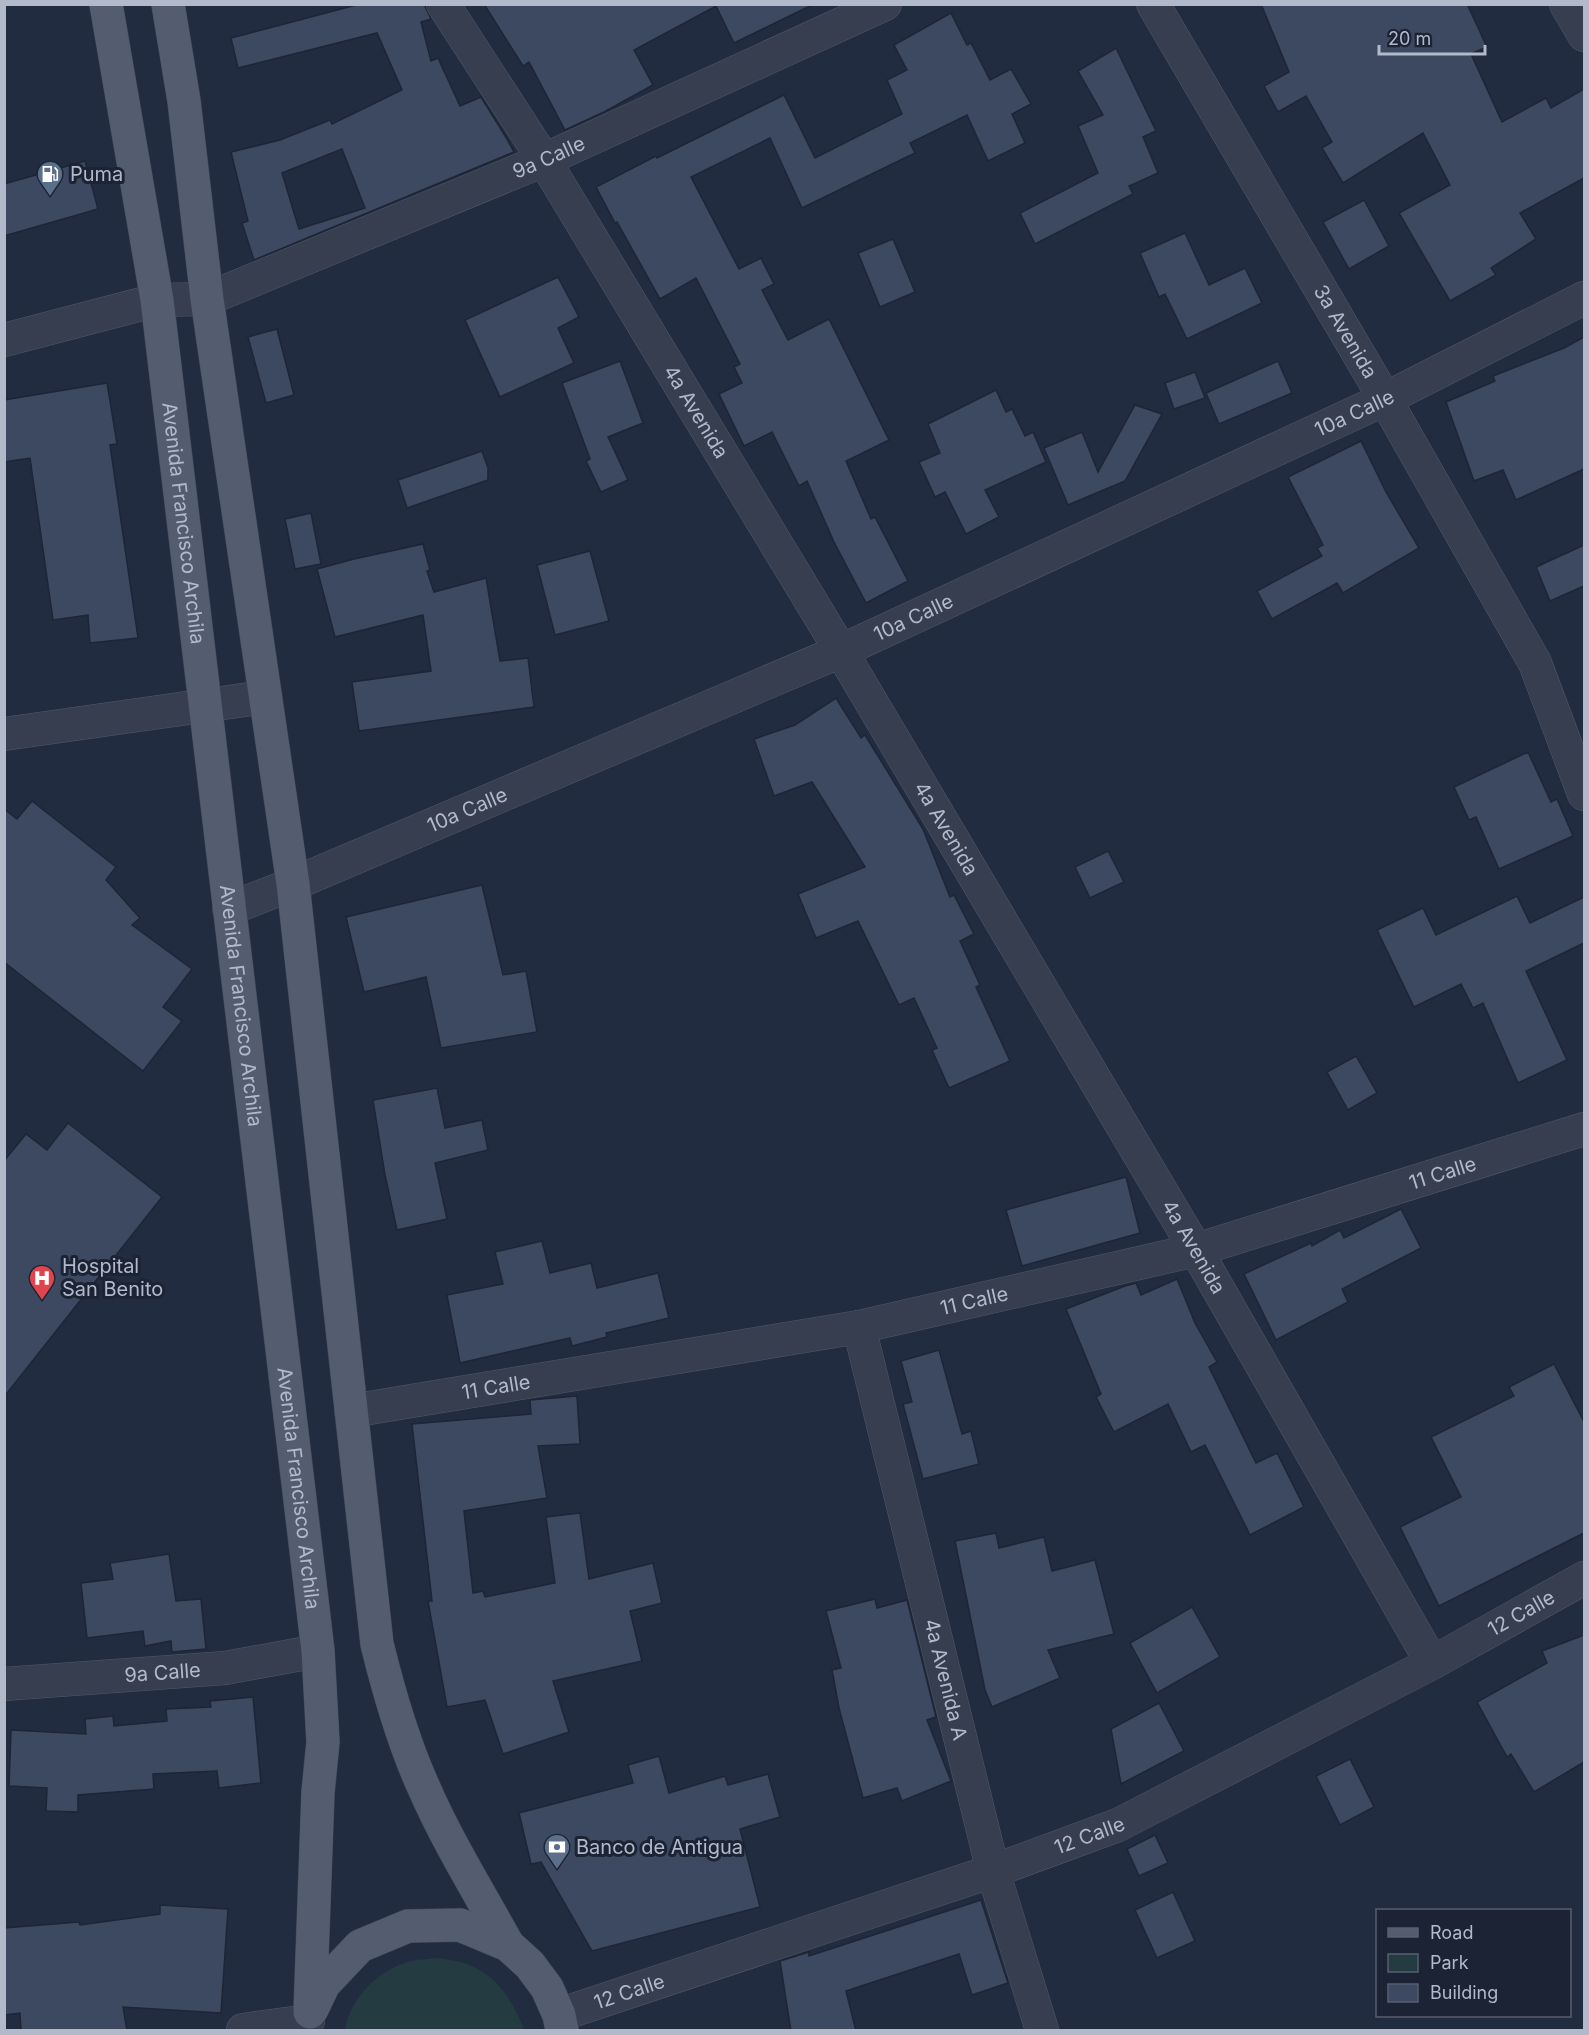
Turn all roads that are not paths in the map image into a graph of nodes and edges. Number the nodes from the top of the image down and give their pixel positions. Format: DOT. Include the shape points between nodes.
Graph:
graph roads {
  1 [pos="106,4"];
  2 [pos="168,4"];
  3 [pos="443,4"];
  4 [pos="885,4"];
  5 [pos="1153,4"];
  6 [pos="1566,4"];
  7 [pos="1584,35"];
  8 [pos="544,160"];
  9 [pos="1584,298"];
  10 [pos="207,299"];
  11 [pos="157,300"];
  12 [pos="4,340"];
  13 [pos="1385,399"];
  14 [pos="842,651"];
  15 [pos="265,697"];
  16 [pos="205,706"];
  17 [pos="4,734"];
  18 [pos="1584,794"];
  19 [pos="293,884"];
  20 [pos="229,909"];
  21 [pos="1584,1129"];
  22 [pos="1196,1250"];
  23 [pos="859,1327"];
  24 [pos="351,1411"];
  25 [pos="1584,1578"];
  26 [pos="318,1651"];
  27 [pos="1432,1663"];
  28 [pos="4,1684"];
  29 [pos="993,1871"];
  30 [pos="508,1945"];
  31 [pos="308,2021"];
  32 [pos="561,2023"];
  33 [pos="243,2031"];
  34 [pos="1042,2031"];
  1 -- 11 [label="main road, Avenida Francisco Archila"];
  2 -- 10 [label="main road" via="184,101"];
  3 -- 8 [label="street, 4a Avenida"];
  4 -- 8 [label="street, 9a Calle"];
  5 -- 13 [label="street, 3a Avenida"];
  6 -- 7 [label="street"];
  8 -- 10 [label="street, 9a Calle"];
  8 -- 14 [label="street, 4a Avenida"];
  9 -- 13 [label="street, 10a Calle"];
  10 -- 11 [label="street"];
  10 -- 15 [label="main road"];
  11 -- 12 [label="street"];
  11 -- 16 [label="main road, Avenida Francisco Archila"];
  13 -- 14 [label="street, 10a Calle"];
  13 -- 18 [label="street, 3a Avenida" via="1535,663"];
  14 -- 19 [label="street, 10a Calle"];
  14 -- 22 [label="street, 4a Avenida"];
  15 -- 16 [label="street"];
  15 -- 19 [label="main road"];
  16 -- 17 [label="street"];
  16 -- 20 [label="main road, Avenida Francisco Archila"];
  19 -- 20 [label="street, 10a Calle"];
  19 -- 24 [label="main road"];
  20 -- 26 [label="main road, Avenida Francisco Archila"];
  21 -- 22 [label="street, 11 Calle"];
  22 -- 23 [label="street, 11 Calle"];
  22 -- 27 [label="street, 4a Avenida"];
  23 -- 24 [label="street, 11 Calle"];
  23 -- 29 [label="street, 4a Avenida A"];
  24 -- 30 [label="main road" via="377,1644 386,1682 424,1788"];
  25 -- 27 [label="street, 12 Calle"];
  26 -- 28 [label="street, 9a Calle" via="225,1668"];
  26 -- 31 [label="main road, Avenida Francisco Archila" via="323,1742"];
  27 -- 29 [label="street, 12 Calle" via="1118,1825"];
  29 -- 32 [label="street, 12 Calle"];
  29 -- 34 [label="street, 4a Avenida A"];
  30 -- 31 [label="main road" via="460,1925 408,1926 360,1946 324,1984"];
  30 -- 32 [label="main road" via="547,1988"];
  31 -- 33 [label="street"];
}
